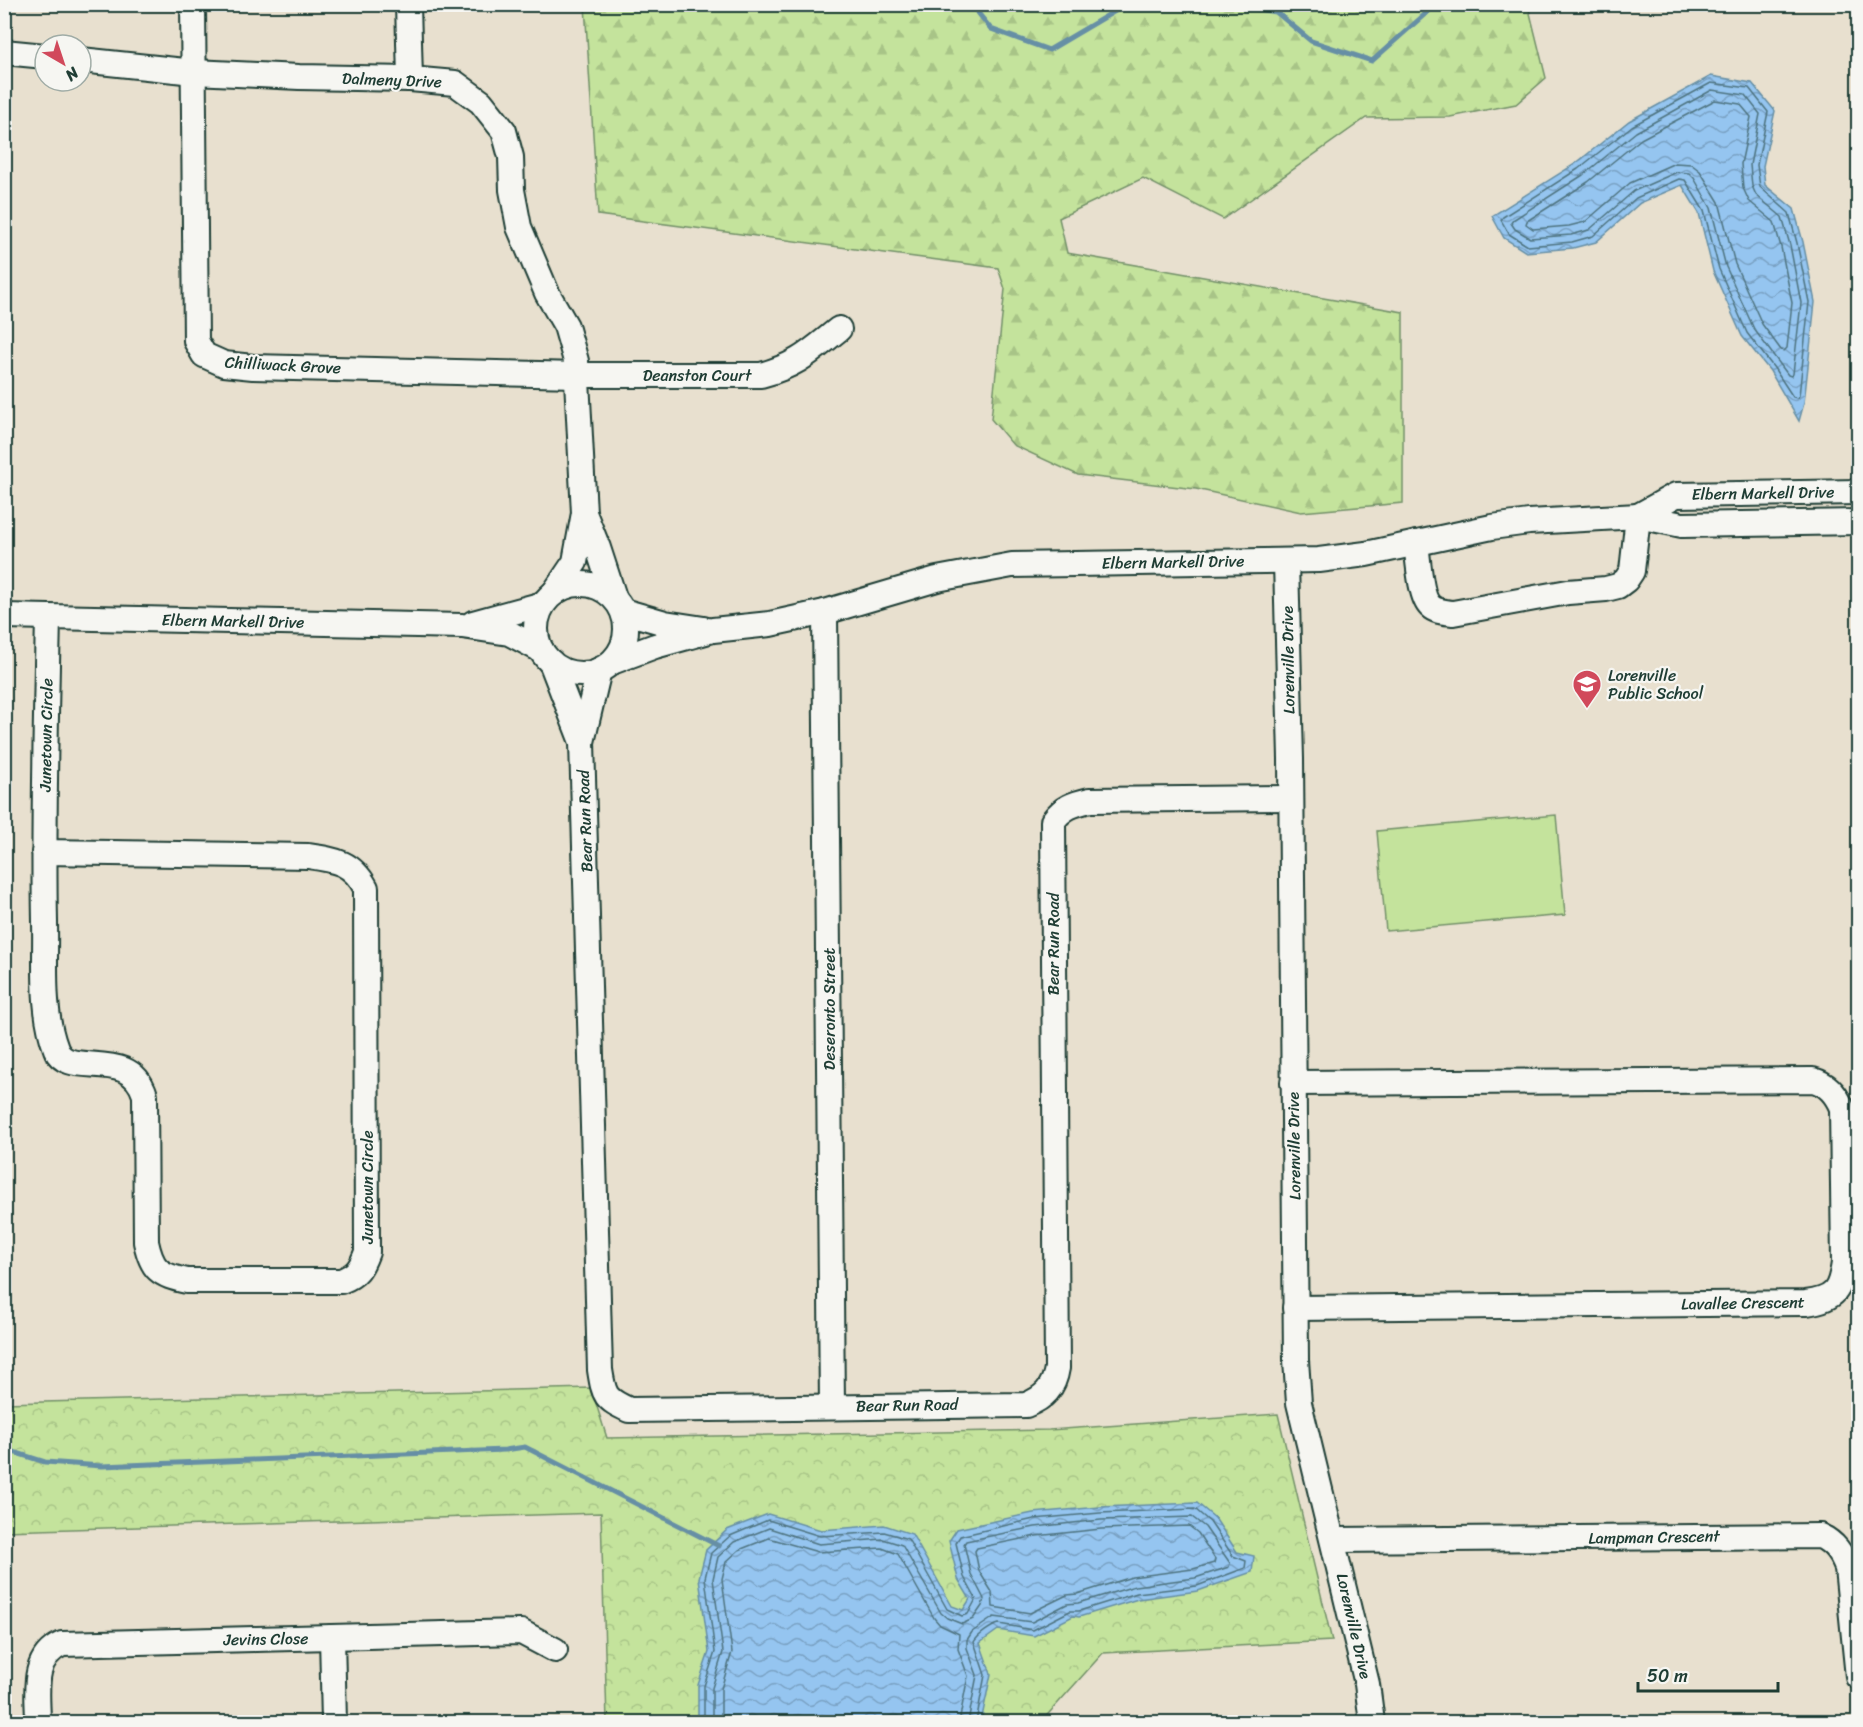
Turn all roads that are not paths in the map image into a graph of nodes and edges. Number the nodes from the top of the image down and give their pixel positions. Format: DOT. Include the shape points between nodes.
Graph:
graph roads {
  1 [pos="193,4"];
  2 [pos="408,4"];
  3 [pos="4,52"];
  4 [pos="33,55"];
  5 [pos="93,61"];
  6 [pos="194,72"];
  7 [pos="410,79"];
  8 [pos="839,329"];
  9 [pos="577,375"];
  10 [pos="1858,492"];
  11 [pos="584,513"];
  12 [pos="1638,516"];
  13 [pos="1858,522"];
  14 [pos="1416,543"];
  15 [pos="1286,562"];
  16 [pos="548,599"];
  17 [pos="619,604"];
  18 [pos="825,612"];
  19 [pos="4,615"];
  20 [pos="48,617"];
  21 [pos="462,626"];
  22 [pos="713,630"];
  23 [pos="546,656"];
  24 [pos="605,666"];
  25 [pos="582,742"];
  26 [pos="1290,798"];
  27 [pos="44,852"];
  28 [pos="1293,1083"];
  29 [pos="1295,1308"];
  30 [pos="832,1406"];
  31 [pos="1334,1540"];
  32 [pos="332,1637"];
  33 [pos="555,1650"];
  34 [pos="1858,1677"];
  35 [pos="38,1722"];
  36 [pos="334,1722"];
  37 [pos="1372,1722"];
  1 -- 6 [label="street, Chilliwack Grove"];
  2 -- 7 [label="street"];
  3 -- 4 [label="street"];
  5 -- 6 [label="street, Dalmeny Drive"];
  6 -- 7 [label="street, Dalmeny Drive"];
  6 -- 9 [label="street, Chilliwack Grove" via="196,341 204,355 224,364 253,367"];
  7 -- 9 [label="street, Dalmeny Drive" via="454,83 481,102 504,131 519,227 547,293 566,326"];
  8 -- 9 [label="street, Deanston Court" via="803,358 761,375"];
  9 -- 11 [label="street, Dalmeny Drive"];
  10 -- 12 [label="street, Elbern Markell Drive" via="1676,495"];
  11 -- 16 [label="street, Dalmeny Drive" via="575,562"];
  11 -- 17 [label="street, Dalmeny Drive"];
  12 -- 13 [label="street, Elbern Markell Drive" via="1682,525"];
  12 -- 14 [label="street, Elbern Markell Drive" via="1529,522"];
  12 -- 14 [label="street" via="1632,571 1618,586 1453,613 1436,611 1428,605"];
  14 -- 15 [label="street, Elbern Markell Drive" via="1338,558"];
  15 -- 18 [label="street, Elbern Markell Drive" via="1012,565 937,579"];
  15 -- 26 [label="street, Lorenville Drive"];
  16 -- 17 [label="street" via="571,585 586,584 602,588"];
  16 -- 21 [label="street, Elbern Markell Drive"];
  16 -- 23 [label="street" via="536,635"];
  17 -- 22 [label="street, Elbern Markell Drive" via="665,623"];
  17 -- 24 [label="street" via="626,634 622,649"];
  18 -- 22 [label="street, Elbern Markell Drive" via="770,624"];
  18 -- 30 [label="street, Deseronto Street"];
  19 -- 20 [label="street, Elbern Markell Drive"];
  20 -- 21 [label="street, Elbern Markell Drive"];
  20 -- 27 [label="street, Junetown Circle"];
  21 -- 23 [label="street, Elbern Markell Drive" via="509,633"];
  22 -- 24 [label="street, Elbern Markell Drive" via="655,646"];
  23 -- 24 [label="street" via="564,671 583,674"];
  23 -- 25 [label="street, Bear Run Road"];
  24 -- 25 [label="street, Bear Run Road"];
  25 -- 30 [label="street, Bear Run Road" via="603,1389 611,1402 629,1410"];
  26 -- 28 [label="street, Lorenville Drive"];
  26 -- 30 [label="street, Bear Run Road" via="1090,800 1072,804 1053,821 1054,1381 1038,1400 1026,1405"];
  27 -- 27 [label="street, Junetown Circle" via="47,1009 52,1036 57,1053 68,1062 125,1069 142,1085 146,1242 150,1260 170,1277 187,1281 341,1281 354,1276 367,1252 366,888 360,877 348,865 308,856"];
  28 -- 29 [label="street, Lorenville Drive"];
  28 -- 29 [label="street, Lavallee Crescent" via="1820,1082 1831,1089 1842,1108 1844,1263 1841,1284 1834,1294 1806,1303"];
  29 -- 31 [label="street, Lorenville Drive" via="1299,1403"];
  31 -- 34 [label="street, Lampman Crescent" via="1820,1536 1836,1546 1847,1568"];
  31 -- 37 [label="street, Lorenville Drive"];
  32 -- 33 [label="street, Jevins Close" via="521,1632"];
  32 -- 35 [label="street, Jevins Close" via="62,1644 52,1648 39,1668"];
  32 -- 36 [label="street"];
}
